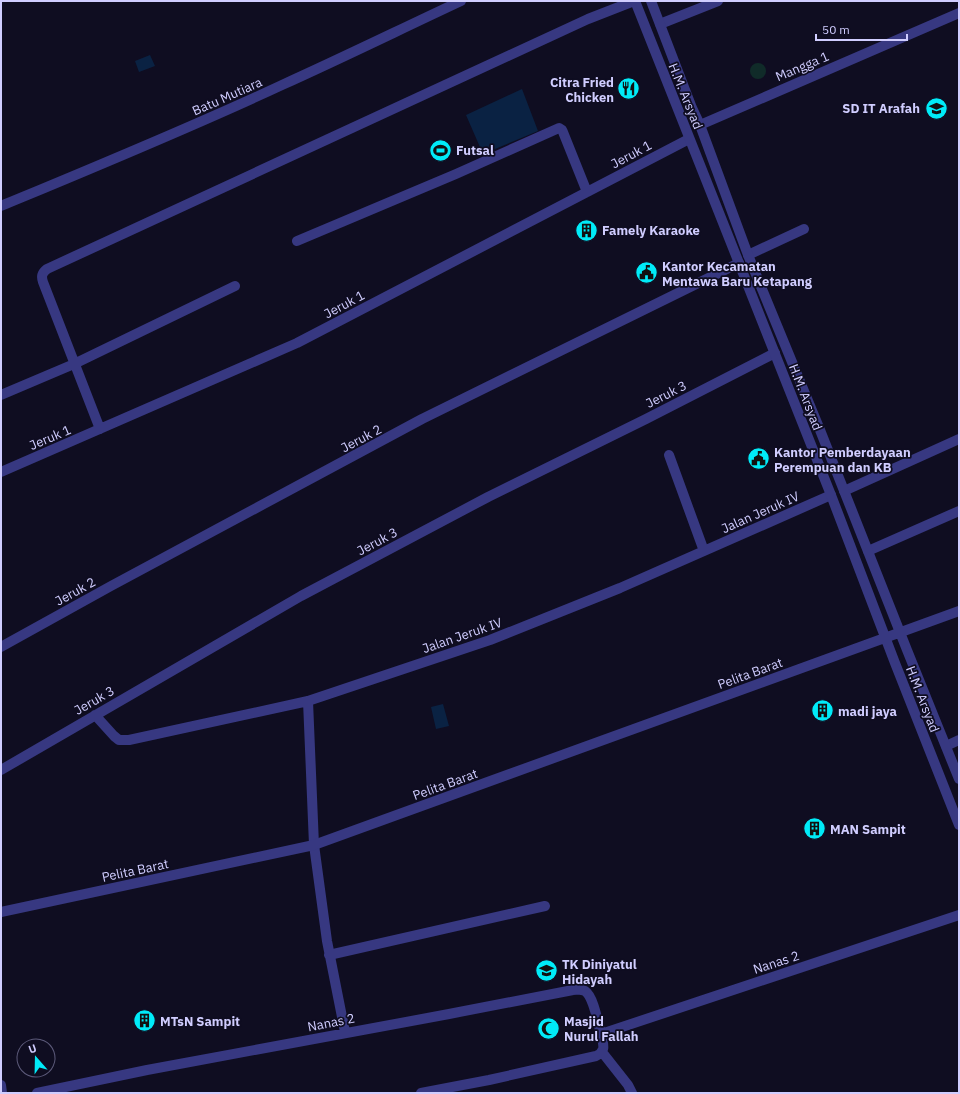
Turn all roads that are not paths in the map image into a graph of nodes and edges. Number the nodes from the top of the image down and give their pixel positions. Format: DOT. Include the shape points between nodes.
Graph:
graph roads {
  1 [pos="461,1"];
  2 [pos="634,1"];
  3 [pos="651,1"];
  4 [pos="718,1"];
  5 [pos="959,13"];
  6 [pos="660,24"];
  7 [pos="700,125"];
  8 [pos="689,139"];
  9 [pos="587,192"];
  10 [pos="1,206"];
  11 [pos="804,229"];
  12 [pos="297,241"];
  13 [pos="748,255"];
  14 [pos="739,263"];
  15 [pos="234,286"];
  16 [pos="775,352"];
  17 [pos="74,364"];
  18 [pos="1,395"];
  19 [pos="100,429"];
  20 [pos="959,439"];
  21 [pos="669,455"];
  22 [pos="1,472"];
  23 [pos="844,491"];
  24 [pos="831,495"];
  25 [pos="959,511"];
  26 [pos="704,551"];
  27 [pos="868,551"];
  28 [pos="959,611"];
  29 [pos="900,632"];
  30 [pos="886,638"];
  31 [pos="1,647"];
  32 [pos="308,701"];
  33 [pos="95,715"];
  34 [pos="959,740"];
  35 [pos="946,746"];
  36 [pos="1,770"];
  37 [pos="959,779"];
  38 [pos="959,825"];
  39 [pos="314,845"];
  40 [pos="545,906"];
  41 [pos="1,912"];
  42 [pos="959,915"];
  43 [pos="329,955"];
  44 [pos="344,1032"];
  45 [pos="601,1034"];
  46 [pos="602,1052"];
  47 [pos="1,1085"];
  48 [pos="2,1093"];
  49 [pos="38,1093"];
  50 [pos="422,1093"];
  51 [pos="632,1093"];
  1 -- 10 [label="street, Batu Mutiara" via="153,143"];
  2 -- 8 [label="street, H.M. Arsyad"];
  2 -- 17 [label="street" via="588,19 47,269 42,273 43,282"];
  3 -- 6 [label="street, H.M. Arsyad"];
  4 -- 6 [label="street"];
  5 -- 7 [label="street, Mangga 1"];
  6 -- 7 [label="street, H.M. Arsyad"];
  7 -- 13 [label="street, H.M. Arsyad"];
  8 -- 9 [label="street, Jeruk 1"];
  8 -- 14 [label="street, H.M. Arsyad"];
  9 -- 12 [label="street" via="563,132 559,128"];
  9 -- 19 [label="street, Jeruk 1" via="298,342"];
  11 -- 13 [label="street"];
  13 -- 23 [label="street, H.M. Arsyad"];
  14 -- 16 [label="street, H.M. Arsyad"];
  14 -- 31 [label="street, Jeruk 2" via="422,419"];
  15 -- 17 [label="street"];
  16 -- 24 [label="street, H.M. Arsyad"];
  16 -- 33 [label="street, Jeruk 3" via="488,497 301,596"];
  17 -- 18 [label="street"];
  17 -- 19 [label="street"];
  19 -- 22 [label="street, Jeruk 1"];
  20 -- 23 [label="street"];
  21 -- 26 [label="street"];
  23 -- 27 [label="street, H.M. Arsyad"];
  24 -- 26 [label="street, Jalan Jeruk IV"];
  24 -- 30 [label="street, H.M. Arsyad"];
  25 -- 27 [label="street"];
  26 -- 32 [label="street, Jalan Jeruk IV" via="614,591 490,640"];
  27 -- 29 [label="street, H.M. Arsyad"];
  28 -- 29 [label="street, Pelita Barat"];
  29 -- 30 [label="street, Pelita Barat"];
  29 -- 35 [label="street, H.M. Arsyad"];
  30 -- 38 [label="street, H.M. Arsyad"];
  30 -- 39 [label="street, Pelita Barat"];
  32 -- 33 [label="street, Jalan Jeruk IV" via="129,740 119,740"];
  32 -- 39 [label="street"];
  33 -- 36 [label="street, Jeruk 3"];
  34 -- 35 [label="street"];
  35 -- 37 [label="street, H.M. Arsyad"];
  39 -- 41 [label="street, Pelita Barat"];
  39 -- 43 [label="street"];
  40 -- 43 [label="street"];
  42 -- 45 [label="street, Nanas 2"];
  43 -- 44 [label="street"];
  44 -- 45 [label="street, Nanas 2" via="577,990 585,991 590,996"];
  44 -- 49 [label="street, Nanas 2"];
  45 -- 46 [label="street, Nanas 2" via="604,1047"];
  46 -- 50 [label="street" via="596,1056"];
  46 -- 51 [label="street"];
  47 -- 48 [label="street"];
}
